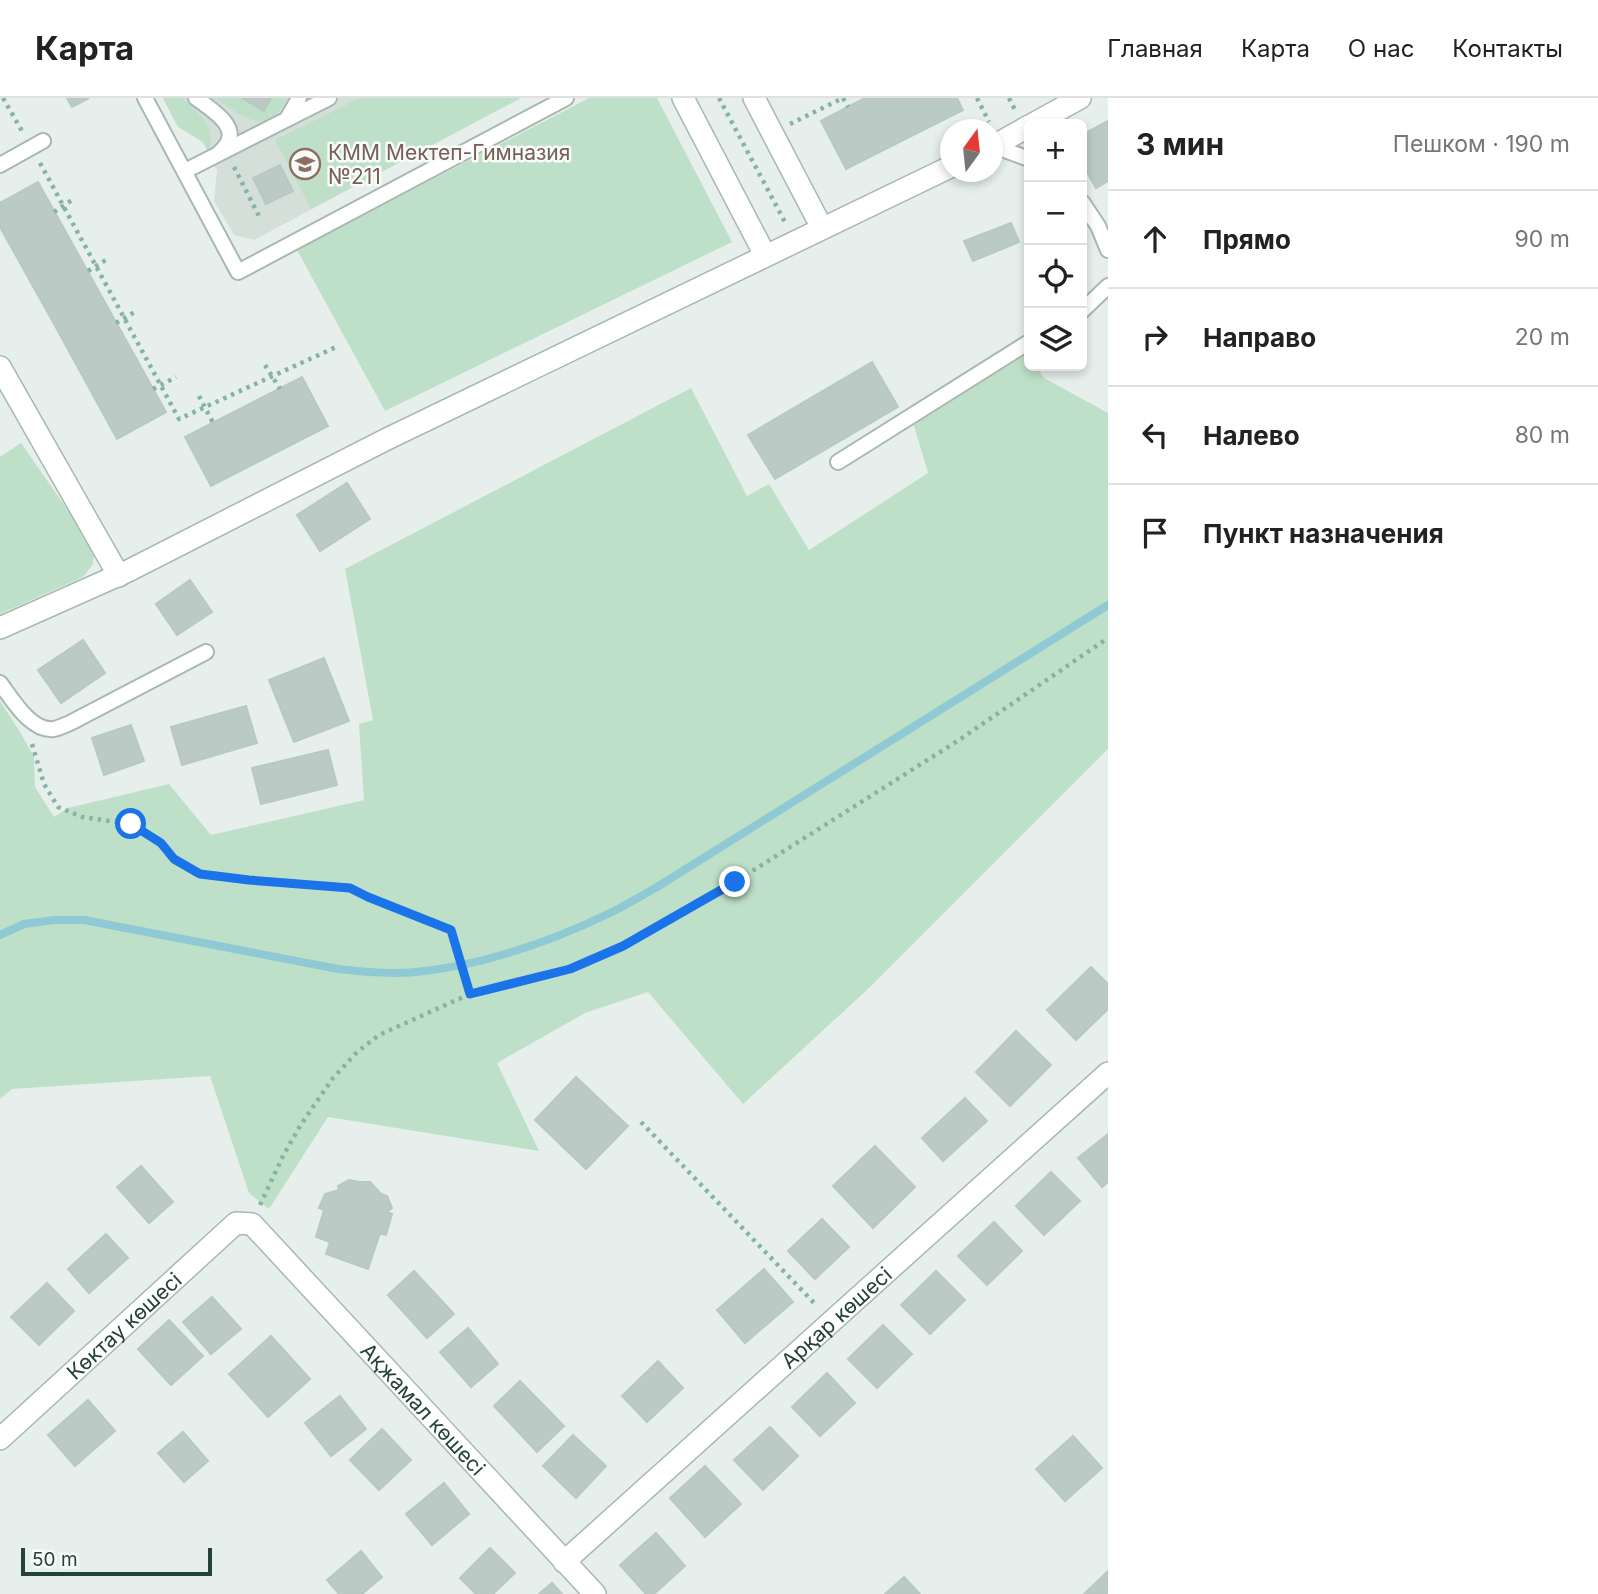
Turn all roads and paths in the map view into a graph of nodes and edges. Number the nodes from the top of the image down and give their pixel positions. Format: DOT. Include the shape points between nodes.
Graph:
graph roads {
  1 [pos="3,98"];
  2 [pos="145,98"];
  3 [pos="196,98"];
  4 [pos="299,98"];
  5 [pos="329,98"];
  6 [pos="566,98"];
  7 [pos="683,98"];
  8 [pos="719,98"];
  9 [pos="754,98"];
  10 [pos="843,98"];
  11 [pos="1080,98"];
  12 [pos="848,107"];
  13 [pos="214,111"];
  14 [pos="1042,119"];
  15 [pos="281,123"];
  16 [pos="769,127"];
  17 [pos="1024,129"];
  18 [pos="1003,140"];
  19 [pos="37,144"];
  20 [pos="1003,150"];
  21 [pos="221,152"];
  22 [pos="1024,157"];
  23 [pos="0,164"];
  24 [pos="184,171"];
  25 [pos="940,172"];
  26 [pos="75,198"];
  27 [pos="64,206"];
  28 [pos="1087,210"];
  29 [pos="54,212"];
  30 [pos="259,216"];
  31 [pos="822,228"];
  32 [pos="794,242"];
  33 [pos="1108,250"];
  34 [pos="765,255"];
  35 [pos="109,258"];
  36 [pos="96,266"];
  37 [pos="88,271"];
  38 [pos="1108,286"];
  39 [pos="1085,308"];
  40 [pos="138,310"];
  41 [pos="125,318"];
  42 [pos="116,323"];
  43 [pos="1024,345"];
  44 [pos="336,346"];
  45 [pos="265,365"];
  46 [pos="0,367"];
  47 [pos="272,376"];
  48 [pos="176,377"];
  49 [pos="160,385"];
  50 [pos="153,389"];
  51 [pos="280,389"];
  52 [pos="200,396"];
  53 [pos="205,407"];
  54 [pos="213,423"];
  55 [pos="838,462"];
  56 [pos="119,576"];
  57 [pos="0,628"];
  58 [pos="1108,638"];
  59 [pos="206,652"];
  60 [pos="0,683"];
  61 [pos="24,716"];
  62 [pos="470,994"];
  63 [pos="1108,1073"];
  64 [pos="641,1122"];
  65 [pos="252,1224"];
  66 [pos="832,1321"];
  67 [pos="0,1439"];
  68 [pos="564,1562"];
  69 [pos="595,1594"];
  1 -- 19 [label="path"];
  2 -- 24 [label="lane"];
  3 -- 13 [label="lane"];
  4 -- 15 [label="lane"];
  5 -- 15 [label="lane"];
  6 -- 24 [label="lane" via="238,272"];
  7 -- 34 [label="street"];
  8 -- 32 [label="path"];
  9 -- 16 [label="street"];
  10 -- 12 [label="path"];
  10 -- 16 [label="path"];
  11 -- 14 [label="street"];
  13 -- 15 [label="lane" via="255,132"];
  13 -- 21 [label="lane" via="226,123 230,136"];
  15 -- 21 [label="lane"];
  16 -- 31 [label="street"];
  17 -- 18 [label="street"];
  19 -- 23 [label="lane"];
  19 -- 27 [label="path"];
  20 -- 22 [label="lane"];
  21 -- 24 [label="lane"];
  21 -- 30 [label="path"];
  25 -- 31 [label="street"];
  26 -- 27 [label="path"];
  27 -- 29 [label="path"];
  27 -- 36 [label="path"];
  28 -- 33 [label="lane"];
  31 -- 32 [label="street"];
  32 -- 34 [label="street"];
  34 -- 56 [label="street"];
  35 -- 36 [label="path"];
  36 -- 37 [label="path"];
  36 -- 41 [label="path"];
  38 -- 39 [label="lane"];
  40 -- 41 [label="path"];
  41 -- 42 [label="path"];
  41 -- 49 [label="path"];
  43 -- 55 [label="lane"];
  44 -- 47 [label="path"];
  45 -- 47 [label="path"];
  46 -- 56 [label="street"];
  47 -- 51 [label="path"];
  47 -- 53 [label="path"];
  48 -- 49 [label="path"];
  49 -- 50 [label="path"];
  49 -- 53 [label="path" via="179,419"];
  52 -- 53 [label="path"];
  53 -- 54 [label="path"];
  56 -- 57 [label="street"];
  58 -- 62 [label="path" via="959,740 735,882 623,946 570,969"];
  59 -- 61 [label="lane" via="52,730"];
  60 -- 61 [label="lane"];
  61 -- 62 [label="path" via="44,784 58,807 82,817 131,824 200,874 350,888 451,930"];
  62 -- 65 [label="path" via="379,1035 357,1052 300,1126"];
  63 -- 66 [label="street, Арқар көшесі"];
  64 -- 66 [label="path"];
  65 -- 67 [label="street, Көктау көшесі" via="236,1223"];
  65 -- 68 [label="street, Ақжамал көшесі"];
  66 -- 68 [label="street, Арқар көшесі"];
  68 -- 69 [label="street, Ақжамал көшесі"];
}
